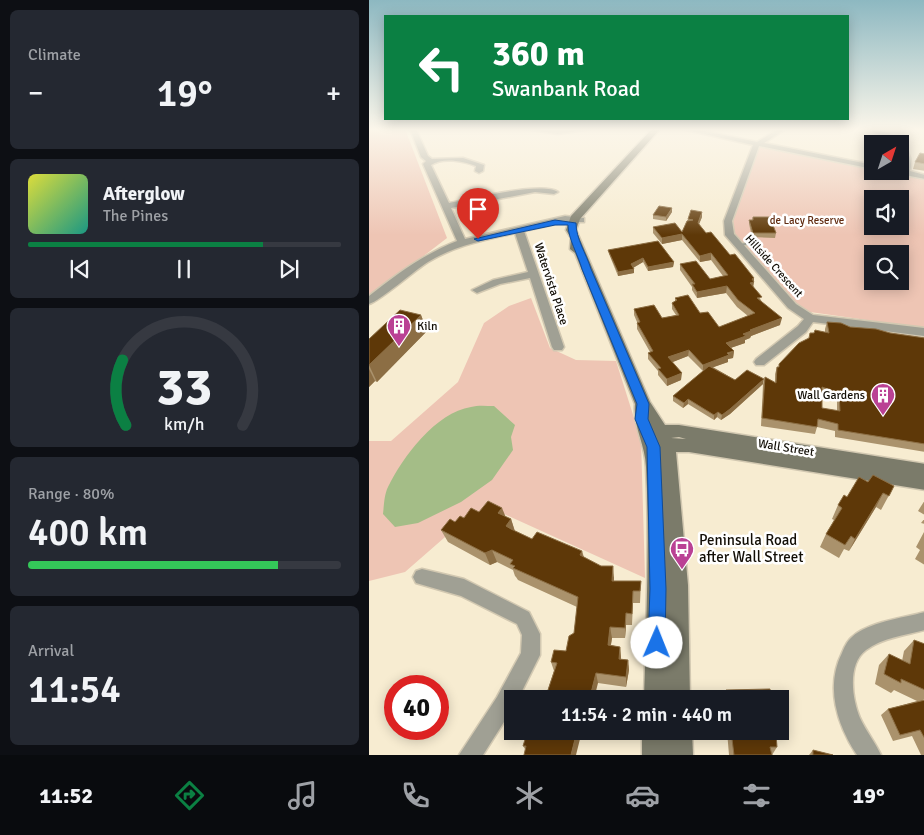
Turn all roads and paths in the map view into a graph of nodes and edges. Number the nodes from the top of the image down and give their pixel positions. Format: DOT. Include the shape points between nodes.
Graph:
graph roads {
  1 [pos="427,164"];
  2 [pos="479,164"];
  3 [pos="623,164"];
  4 [pos="749,164"];
  5 [pos="479,171"];
  6 [pos="909,174"];
  7 [pos="924,177"];
  8 [pos="554,192"];
  9 [pos="447,206"];
  10 [pos="576,221"];
  11 [pos="519,230"];
  12 [pos="462,242"];
  13 [pos="758,242"];
  14 [pos="739,245"];
  15 [pos="535,274"];
  16 [pos="477,290"];
  17 [pos="369,302"];
  18 [pos="809,318"];
  19 [pos="924,332"];
  20 [pos="558,347"];
  21 [pos="760,362"];
  22 [pos="657,439"];
  23 [pos="833,462"];
  24 [pos="924,471"];
  25 [pos="924,483"];
  26 [pos="421,577"];
  27 [pos="924,621"];
  28 [pos="656,690"];
  29 [pos="678,690"];
  30 [pos="655,740"];
  31 [pos="679,740"];
  32 [pos="470,755"];
  33 [pos="655,755"];
  34 [pos="680,755"];
  35 [pos="870,755"];
  1 -- 9 [label="street"];
  2 -- 5 [label="street"];
  3 -- 10 [label="street"];
  4 -- 14 [label="street, Hillside Crescent" via="728,221 730,235"];
  6 -- 7 [label="street"];
  8 -- 9 [label="street" via="535,190"];
  9 -- 12 [label="street"];
  10 -- 11 [label="street"];
  10 -- 22 [label="street" via="578,245 643,404 642,419"];
  11 -- 12 [label="street"];
  11 -- 15 [label="street, Watervista Place"];
  12 -- 17 [label="street" via="425,258"];
  13 -- 14 [label="lane"];
  14 -- 18 [label="street, Hillside Crescent" via="792,306"];
  15 -- 16 [label="street"];
  15 -- 20 [label="street, Watervista Place"];
  18 -- 19 [label="street"];
  18 -- 21 [label="street" via="801,329"];
  22 -- 23 [label="street, Wall Street" via="689,445 748,448"];
  22 -- 28 [label="street"];
  22 -- 29 [label="street" via="669,459 677,585"];
  23 -- 24 [label="street, Wall Street"];
  23 -- 25 [label="street, Wall Street"];
  26 -- 32 [label="street" via="465,588 523,618 531,634 531,656"];
  27 -- 35 [label="street" via="879,634 858,644 846,662 842,690 848,718"];
  30 -- 33 [label="street"];
  31 -- 34 [label="street"];
}
